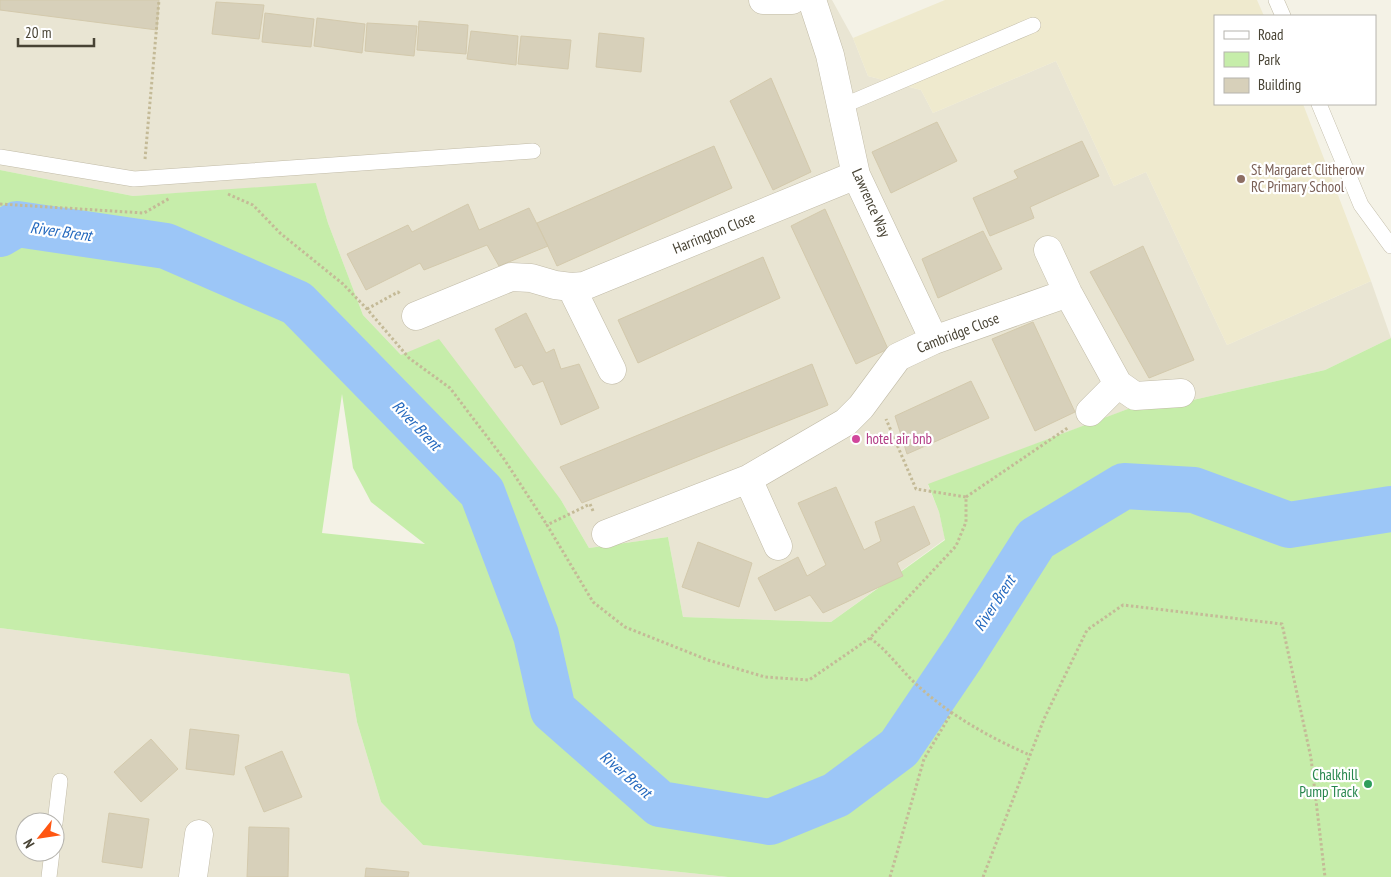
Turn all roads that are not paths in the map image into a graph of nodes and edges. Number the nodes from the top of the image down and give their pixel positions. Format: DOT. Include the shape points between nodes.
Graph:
graph roads {
  1 [pos="764,0"];
  2 [pos="792,0"];
  3 [pos="812,0"];
  4 [pos="1276,0"];
  5 [pos="1283,15"];
  6 [pos="1033,25"];
  7 [pos="1319,105"];
  8 [pos="840,107"];
  9 [pos="533,151"];
  10 [pos="0,157"];
  11 [pos="856,175"];
  12 [pos="1391,246"];
  13 [pos="1048,250"];
  14 [pos="571,287"];
  15 [pos="1068,293"];
  16 [pos="416,316"];
  17 [pos="934,340"];
  18 [pos="612,370"];
  19 [pos="1118,384"];
  20 [pos="1181,393"];
  21 [pos="1090,412"];
  22 [pos="748,479"];
  23 [pos="606,534"];
  24 [pos="778,546"];
  25 [pos="60,781"];
  26 [pos="56,812"];
  27 [pos="199,834"];
  28 [pos="51,862"];
  29 [pos="49,877"];
  30 [pos="193,877"];
  1 -- 2 [label="street"];
  3 -- 8 [label="street, Lawrence Way" via="830,55"];
  4 -- 5 [label="lane"];
  6 -- 8 [label="lane"];
  7 -- 12 [label="lane" via="1361,205"];
  8 -- 11 [label="street, Lawrence Way"];
  9 -- 10 [label="lane" via="134,179"];
  11 -- 14 [label="street, Harrington Close" via="584,286"];
  11 -- 17 [label="street, Lawrence Way"];
  13 -- 15 [label="street"];
  14 -- 16 [label="street, Harrington Close" via="511,277"];
  14 -- 18 [label="street"];
  15 -- 17 [label="street, Cambridge Close"];
  15 -- 19 [label="street"];
  17 -- 22 [label="street, Cambridge Close" via="898,357 861,408 846,422"];
  19 -- 20 [label="street" via="1135,396"];
  19 -- 21 [label="street"];
  22 -- 23 [label="street, Cambridge Close"];
  22 -- 24 [label="street"];
  25 -- 26 [label="lane"];
  27 -- 30 [label="street"];
  28 -- 29 [label="lane"];
}
